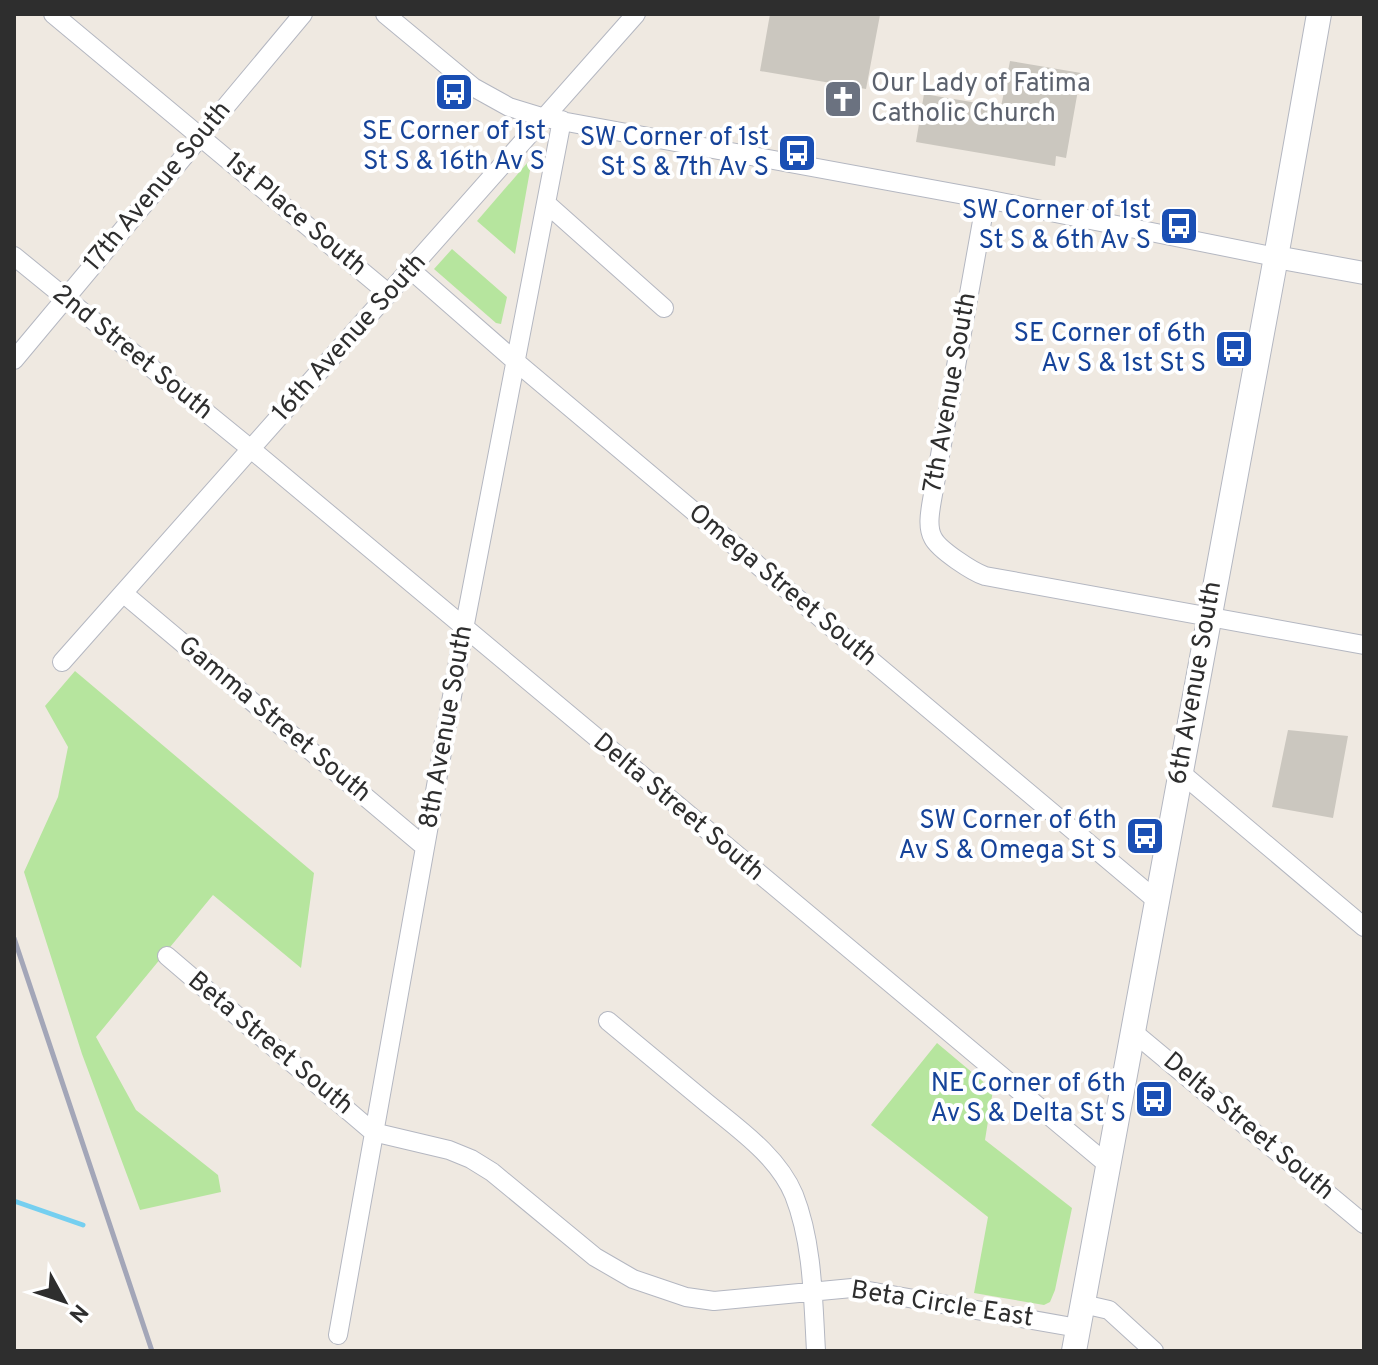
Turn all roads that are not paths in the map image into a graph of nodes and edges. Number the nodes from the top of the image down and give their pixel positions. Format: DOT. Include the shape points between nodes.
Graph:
graph roads {
  1 [pos="53,14"];
  2 [pos="303,14"];
  3 [pos="385,14"];
  4 [pos="636,14"];
  5 [pos="1319,14"];
  6 [pos="553,119"];
  7 [pos="200,136"];
  8 [pos="986,199"];
  9 [pos="547,204"];
  10 [pos="14,256"];
  11 [pos="1276,257"];
  12 [pos="411,270"];
  13 [pos="1364,273"];
  14 [pos="389,294"];
  15 [pos="64,297"];
  16 [pos="664,308"];
  17 [pos="14,360"];
  18 [pos="515,361"];
  19 [pos="251,449"];
  20 [pos="123,593"];
  21 [pos="1208,618"];
  22 [pos="464,629"];
  23 [pos="1364,645"];
  24 [pos="62,662"];
  25 [pos="1180,772"];
  26 [pos="425,847"];
  27 [pos="1156,900"];
  28 [pos="1364,927"];
  29 [pos="167,956"];
  30 [pos="608,1021"];
  31 [pos="1132,1031"];
  32 [pos="373,1132"];
  33 [pos="1107,1164"];
  34 [pos="1364,1224"];
  35 [pos="812,1290"];
  36 [pos="1078,1327"];
  37 [pos="338,1335"];
  38 [pos="816,1351"];
  39 [pos="1154,1351"];
  1 -- 7 [label="street, 1st Place South"];
  2 -- 7 [label="street, 17th Avenue South"];
  3 -- 6 [label="street" via="473,87 509,107"];
  4 -- 6 [label="street, 16th Avenue South"];
  5 -- 11 [label="main road, 6th Avenue South"];
  6 -- 8 [label="street"];
  6 -- 9 [label="street, 8th Avenue South"];
  6 -- 12 [label="street, 16th Avenue South"];
  7 -- 14 [label="street, 1st Place South"];
  7 -- 15 [label="street, 17th Avenue South"];
  8 -- 11 [label="street"];
  8 -- 21 [label="street, 7th Avenue South" via="932,500 933,540 985,576"];
  9 -- 16 [label="street"];
  9 -- 18 [label="street, 8th Avenue South"];
  10 -- 15 [label="street, 2nd Street South"];
  11 -- 13 [label="street"];
  11 -- 21 [label="main road, 6th Avenue South"];
  12 -- 14 [label="street, 16th Avenue South"];
  12 -- 18 [label="street, Omega Street South"];
  14 -- 19 [label="street, 16th Avenue South"];
  15 -- 17 [label="street, 17th Avenue South"];
  15 -- 19 [label="street, 2nd Street South"];
  18 -- 22 [label="street, 8th Avenue South"];
  18 -- 27 [label="street, Omega Street South"];
  19 -- 20 [label="street, 16th Avenue South"];
  19 -- 22 [label="street, Delta Street South"];
  20 -- 24 [label="street, 16th Avenue South"];
  20 -- 26 [label="street, Gamma Street South"];
  21 -- 23 [label="street"];
  21 -- 25 [label="main road, 6th Avenue South"];
  22 -- 26 [label="street, 8th Avenue South"];
  22 -- 33 [label="street, Delta Street South"];
  25 -- 27 [label="main road, 6th Avenue South"];
  25 -- 28 [label="street"];
  26 -- 32 [label="street, 8th Avenue South"];
  27 -- 31 [label="main road, 6th Avenue South"];
  29 -- 32 [label="street, Beta Street South"];
  30 -- 35 [label="street" via="734,1126 784,1176 804,1230"];
  31 -- 33 [label="main road, 6th Avenue South"];
  31 -- 34 [label="street, Delta Street South"];
  32 -- 35 [label="street, Beta Circle East" via="471,1159 595,1257 660,1290 714,1301"];
  32 -- 37 [label="street, 8th Avenue South"];
  33 -- 36 [label="main road, 6th Avenue South"];
  35 -- 36 [label="street, Beta Circle East" via="877,1291"];
  35 -- 38 [label="street"];
  36 -- 39 [label="street" via="1109,1310"];
}
